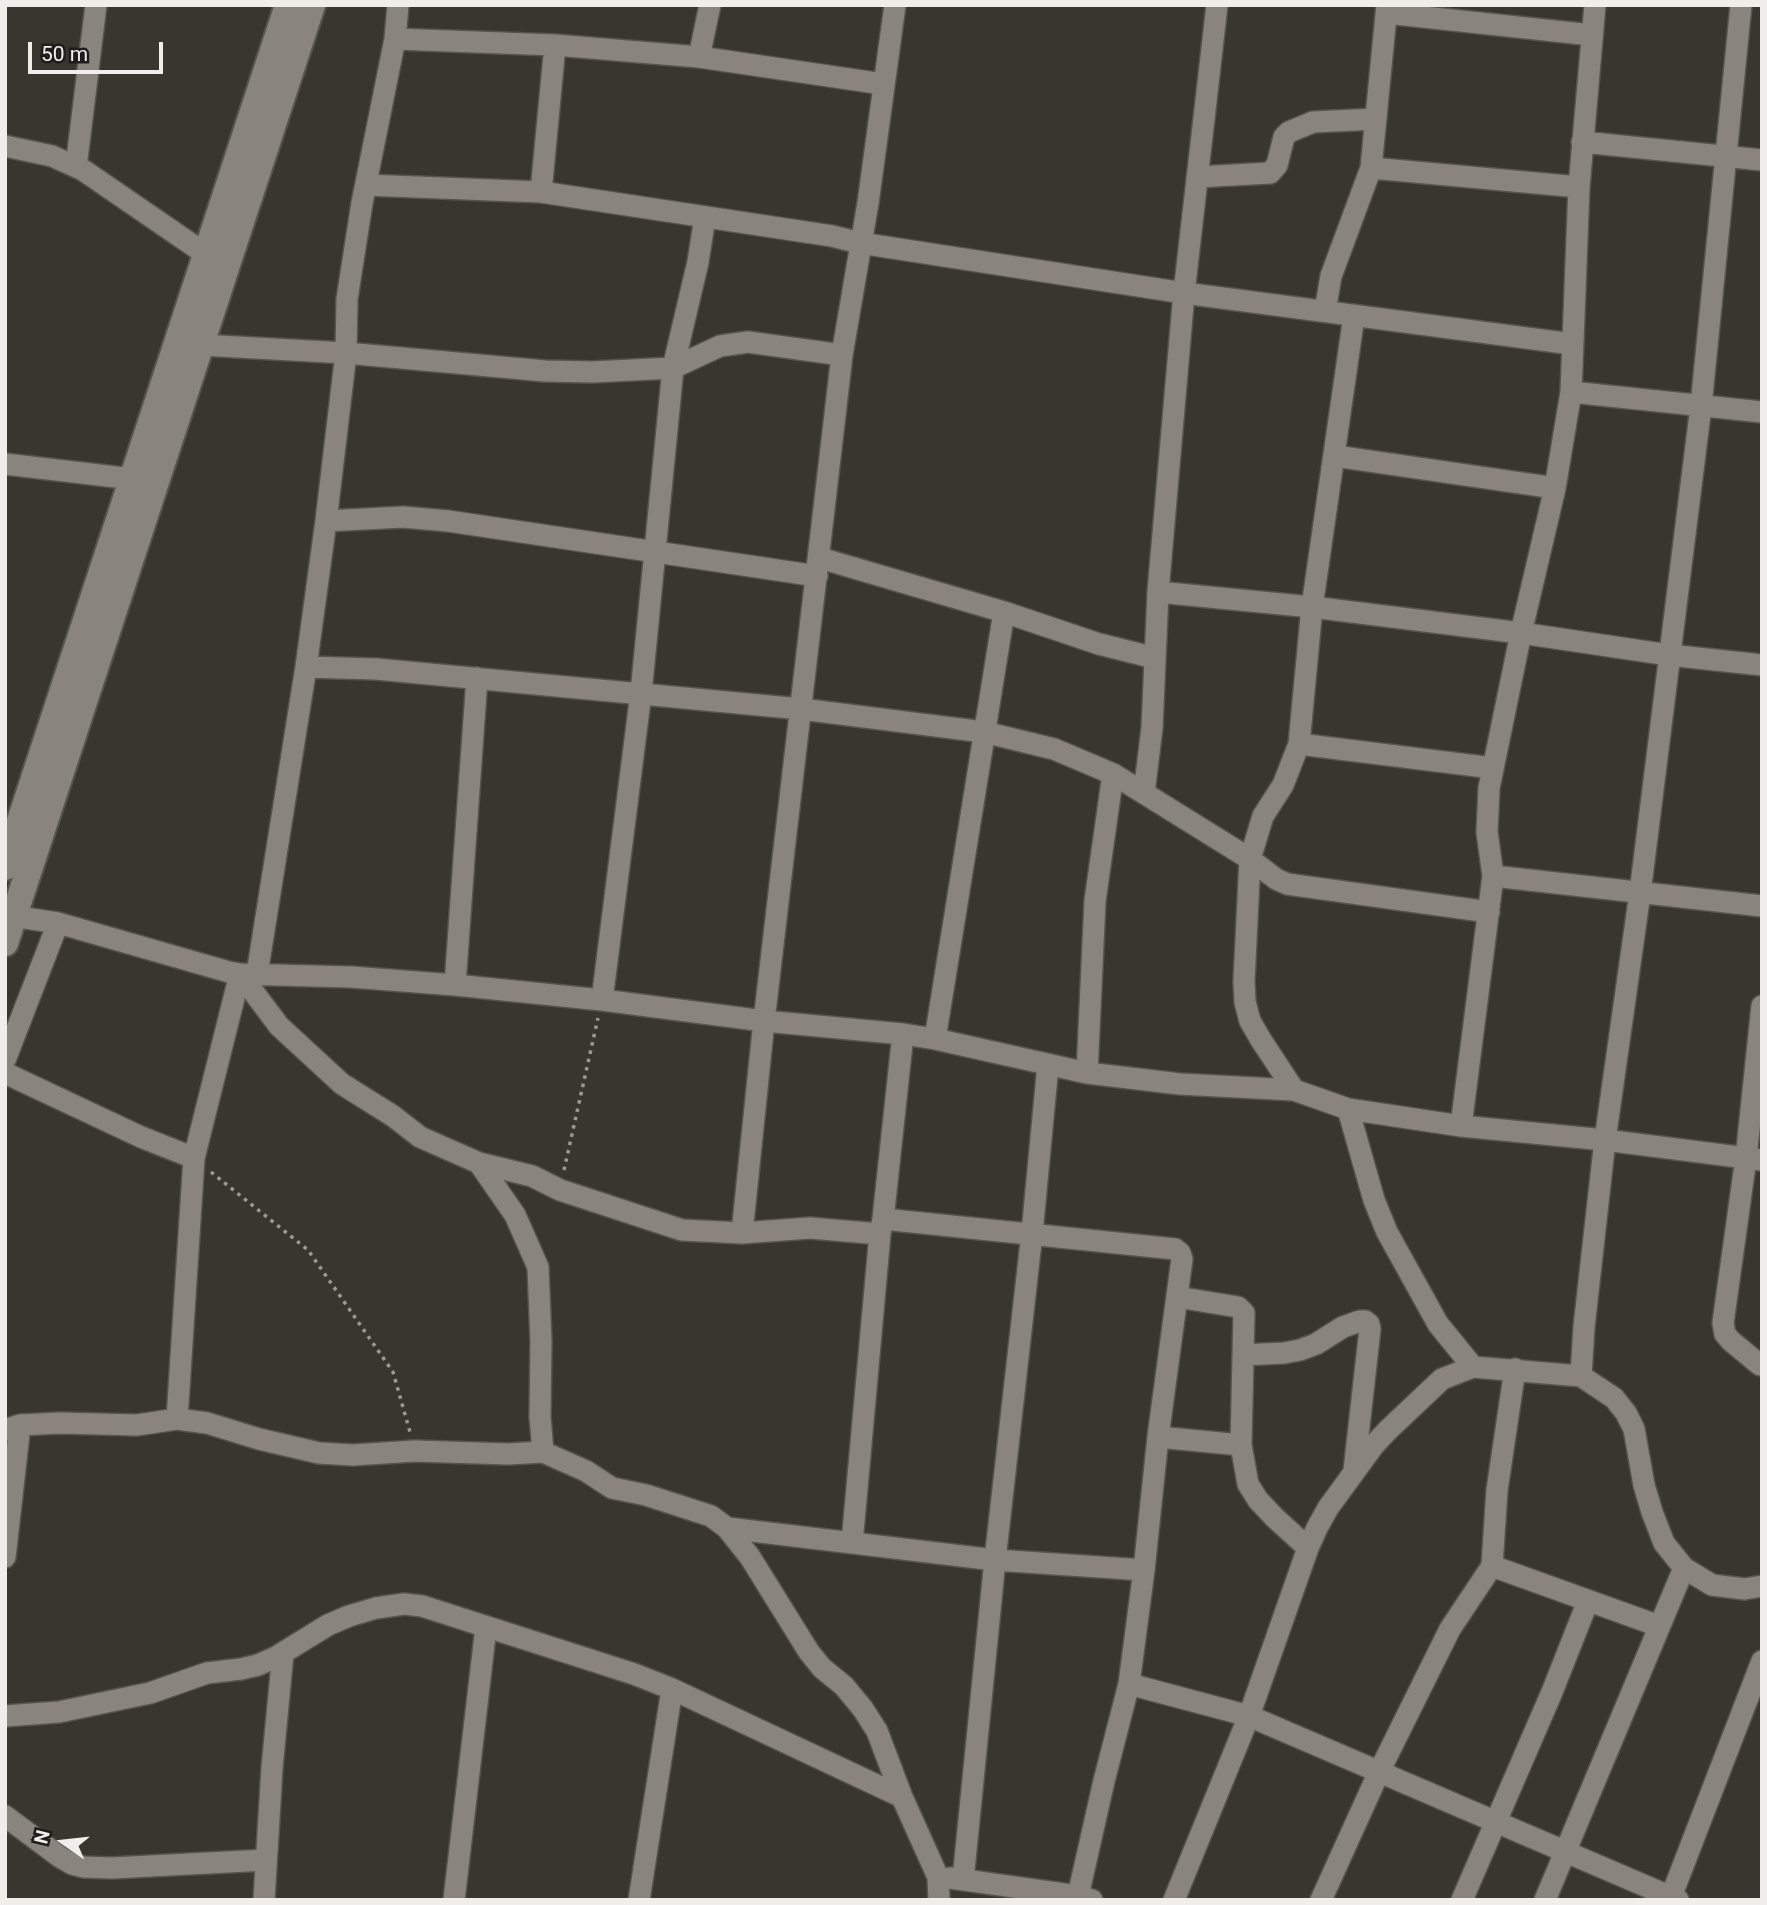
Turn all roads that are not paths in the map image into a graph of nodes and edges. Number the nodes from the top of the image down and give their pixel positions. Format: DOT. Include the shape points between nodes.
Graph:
graph roads {
  1 [pos="96,5"];
  2 [pos="288,5"];
  3 [pos="312,5"];
  4 [pos="398,5"];
  5 [pos="710,5"];
  6 [pos="895,5"];
  7 [pos="1217,5"];
  8 [pos="1595,5"];
  9 [pos="1741,5"];
  10 [pos="1387,9"];
  11 [pos="1592,35"];
  12 [pos="395,38"];
  13 [pos="555,45"];
  14 [pos="699,57"];
  15 [pos="883,84"];
  16 [pos="1376,119"];
  17 [pos="1582,142"];
  18 [pos="5,146"];
  19 [pos="1726,157"];
  20 [pos="1762,160"];
  21 [pos="76,167"];
  22 [pos="1371,168"];
  23 [pos="1197,177"];
  24 [pos="243,181"];
  25 [pos="366,185"];
  26 [pos="1579,187"];
  27 [pos="541,192"];
  28 [pos="705,217"];
  29 [pos="860,243"];
  30 [pos="207,255"];
  31 [pos="1184,293"];
  32 [pos="1325,312"];
  33 [pos="1354,316"];
  34 [pos="1572,344"];
  35 [pos="201,345"];
  36 [pos="346,353"];
  37 [pos="842,355"];
  38 [pos="673,368"];
  39 [pos="1571,392"];
  40 [pos="1701,406"];
  41 [pos="1762,412"];
  42 [pos="1335,456"];
  43 [pos="5,464"];
  44 [pos="133,479"];
  45 [pos="1555,488"];
  46 [pos="327,521"];
  47 [pos="656,552"];
  48 [pos="819,567"];
  49 [pos="1158,592"];
  50 [pos="1312,607"];
  51 [pos="1004,612"];
  52 [pos="1521,633"];
  53 [pos="1670,655"];
  54 [pos="1155,659"];
  55 [pos="1762,665"];
  56 [pos="306,667"];
  57 [pos="477,678"];
  58 [pos="641,693"];
  59 [pos="801,709"];
  60 [pos="984,732"];
  61 [pos="1299,744"];
  62 [pos="1493,768"];
  63 [pos="1113,774"];
  64 [pos="1144,793"];
  65 [pos="1250,859"];
  66 [pos="5,867"];
  67 [pos="1493,876"];
  68 [pos="1640,893"];
  69 [pos="1762,906"];
  70 [pos="1489,912"];
  71 [pos="10,916"];
  72 [pos="58,923"];
  73 [pos="5,943"];
  74 [pos="248,974"];
  75 [pos="455,985"];
  76 [pos="602,1000"];
  77 [pos="1762,1006"];
  78 [pos="764,1021"];
  79 [pos="903,1034"];
  80 [pos="935,1039"];
  81 [pos="5,1060"];
  82 [pos="1048,1065"];
  83 [pos="5,1073"];
  84 [pos="1087,1073"];
  85 [pos="1294,1090"];
  86 [pos="1348,1109"];
  87 [pos="1461,1126"];
  88 [pos="1605,1140"];
  89 [pos="194,1158"];
  90 [pos="1754,1159"];
  91 [pos="479,1163"];
  92 [pos="881,1226"];
  93 [pos="742,1233"];
  94 [pos="1032,1233"];
  95 [pos="1177,1297"];
  96 [pos="1244,1355"];
  97 [pos="1759,1365"];
  98 [pos="1473,1367"];
  99 [pos="1515,1369"];
  100 [pos="1581,1376"];
  101 [pos="177,1419"];
  102 [pos="13,1427"];
  103 [pos="1158,1437"];
  104 [pos="1241,1445"];
  105 [pos="543,1452"];
  106 [pos="1353,1474"];
  107 [pos="727,1528"];
  108 [pos="852,1543"];
  109 [pos="1308,1548"];
  110 [pos="5,1557"];
  111 [pos="995,1560"];
  112 [pos="1492,1566"];
  113 [pos="1684,1568"];
  114 [pos="1144,1570"];
  115 [pos="1762,1586"];
  116 [pos="1588,1601"];
  117 [pos="1659,1626"];
  118 [pos="486,1627"];
  119 [pos="283,1653"];
  120 [pos="1762,1661"];
  121 [pos="1129,1684"];
  122 [pos="672,1689"];
  123 [pos="5,1716"];
  124 [pos="1250,1716"];
  125 [pos="1379,1772"];
  126 [pos="902,1797"];
  127 [pos="5,1816"];
  128 [pos="1495,1822"];
  129 [pos="1565,1851"];
  130 [pos="266,1860"];
  131 [pos="938,1877"];
  132 [pos="963,1880"];
  133 [pos="1085,1898"];
  134 [pos="1675,1898"];
  135 [pos="264,1900"];
  136 [pos="454,1900"];
  137 [pos="639,1900"];
  138 [pos="939,1900"];
  139 [pos="1174,1900"];
  140 [pos="1321,1900"];
  141 [pos="1462,1900"];
  142 [pos="1545,1900"];
  1 -- 21 [label="street"];
  2 -- 24 [label="street"];
  3 -- 24 [label="street"];
  4 -- 12 [label="street"];
  5 -- 14 [label="street"];
  6 -- 15 [label="street"];
  7 -- 23 [label="street"];
  8 -- 11 [label="street"];
  9 -- 19 [label="street"];
  10 -- 11 [label="street"];
  10 -- 16 [label="street"];
  11 -- 17 [label="street"];
  12 -- 13 [label="street"];
  12 -- 25 [label="street"];
  13 -- 14 [label="street"];
  13 -- 27 [label="street"];
  14 -- 15 [label="street"];
  15 -- 29 [label="street"];
  16 -- 22 [label="street"];
  16 -- 23 [label="street" via="1313,122 1289,132 1270,173"];
  17 -- 19 [label="street"];
  17 -- 26 [label="street"];
  18 -- 21 [label="street" via="52,156"];
  19 -- 20 [label="street"];
  19 -- 40 [label="street"];
  21 -- 30 [label="street"];
  22 -- 26 [label="street"];
  22 -- 32 [label="street" via="1331,276"];
  23 -- 31 [label="street"];
  24 -- 30 [label="street"];
  24 -- 35 [label="street"];
  25 -- 27 [label="street"];
  25 -- 36 [label="street" via="346,299"];
  26 -- 34 [label="street"];
  27 -- 28 [label="street"];
  28 -- 29 [label="street"];
  28 -- 38 [label="street"];
  29 -- 31 [label="street"];
  29 -- 37 [label="street"];
  30 -- 44 [label="street"];
  31 -- 32 [label="street"];
  31 -- 49 [label="street"];
  32 -- 33 [label="street"];
  33 -- 34 [label="street"];
  33 -- 42 [label="street"];
  34 -- 39 [label="street"];
  35 -- 36 [label="street"];
  35 -- 71 [label="street"];
  36 -- 38 [label="street" via="545,371"];
  36 -- 46 [label="street"];
  37 -- 38 [label="street" via="748,342 720,346"];
  37 -- 48 [label="street"];
  38 -- 47 [label="street"];
  39 -- 40 [label="street"];
  39 -- 45 [label="street"];
  40 -- 41 [label="street"];
  40 -- 53 [label="street"];
  42 -- 45 [label="street"];
  42 -- 50 [label="street"];
  43 -- 44 [label="street"];
  44 -- 66 [label="street"];
  45 -- 52 [label="street"];
  46 -- 47 [label="street" via="403,517 449,521"];
  46 -- 56 [label="street"];
  47 -- 48 [label="street"];
  47 -- 58 [label="street"];
  48 -- 51 [label="street"];
  48 -- 59 [label="street"];
  49 -- 50 [label="street"];
  49 -- 54 [label="street"];
  50 -- 52 [label="street"];
  50 -- 61 [label="street"];
  51 -- 54 [label="street"];
  51 -- 60 [label="street"];
  52 -- 53 [label="street"];
  52 -- 62 [label="street"];
  53 -- 55 [label="street"];
  53 -- 68 [label="street"];
  54 -- 64 [label="street"];
  56 -- 57 [label="street"];
  56 -- 74 [label="street"];
  57 -- 58 [label="street"];
  57 -- 75 [label="street"];
  58 -- 59 [label="street"];
  58 -- 76 [label="street"];
  59 -- 60 [label="street"];
  59 -- 78 [label="street"];
  60 -- 63 [label="street" via="1054,750"];
  60 -- 80 [label="street"];
  61 -- 62 [label="street"];
  61 -- 65 [label="street" via="1283,785 1263,816"];
  62 -- 67 [label="street" via="1487,808"];
  63 -- 64 [label="street"];
  63 -- 84 [label="street" via="1095,901"];
  64 -- 65 [label="street"];
  65 -- 70 [label="street" via="1276,878 1299,887"];
  65 -- 85 [label="street" via="1245,1002 1255,1031"];
  67 -- 68 [label="street"];
  67 -- 70 [label="street"];
  68 -- 69 [label="street"];
  68 -- 88 [label="street"];
  70 -- 87 [label="street"];
  71 -- 72 [label="street"];
  71 -- 73 [label="street"];
  72 -- 74 [label="street"];
  72 -- 81 [label="street"];
  74 -- 75 [label="street"];
  74 -- 89 [label="street"];
  74 -- 91 [label="street" via="279,1026 342,1084 420,1137"];
  75 -- 76 [label="street"];
  76 -- 78 [label="street"];
  77 -- 90 [label="street"];
  78 -- 79 [label="street"];
  78 -- 93 [label="street"];
  79 -- 80 [label="street"];
  79 -- 92 [label="street"];
  80 -- 82 [label="street"];
  82 -- 84 [label="street"];
  82 -- 94 [label="street"];
  83 -- 89 [label="street"];
  84 -- 85 [label="street"];
  85 -- 86 [label="street"];
  86 -- 87 [label="street"];
  86 -- 98 [label="street" via="1387,1232 1438,1324"];
  87 -- 88 [label="street"];
  88 -- 90 [label="street"];
  88 -- 100 [label="street"];
  89 -- 101 [label="street"];
  90 -- 97 [label="street" via="1723,1323 1731,1341"];
  91 -- 93 [label="street" via="532,1176 560,1190 682,1230"];
  91 -- 105 [label="street" via="515,1215 538,1267"];
  92 -- 93 [label="street"];
  92 -- 94 [label="street"];
  92 -- 108 [label="street"];
  94 -- 95 [label="street" via="1175,1249 1182,1259"];
  94 -- 111 [label="street"];
  95 -- 96 [label="street" via="1238,1307 1244,1313"];
  95 -- 103 [label="street"];
  96 -- 104 [label="street"];
  96 -- 106 [label="street" via="1300,1350 1352,1324 1369,1324"];
  98 -- 99 [label="street"];
  98 -- 106 [label="street" via="1433,1386 1374,1445"];
  99 -- 100 [label="street"];
  99 -- 112 [label="street" via="1497,1490"];
  100 -- 113 [label="street" via="1614,1398 1626,1413 1634,1429 1652,1512 1664,1543"];
  101 -- 102 [label="street" via="137,1425"];
  101 -- 105 [label="street" via="318,1453"];
  102 -- 110 [label="street"];
  103 -- 104 [label="street"];
  103 -- 114 [label="street"];
  104 -- 109 [label="street" via="1248,1484 1258,1500"];
  105 -- 107 [label="street" via="612,1488 711,1516"];
  106 -- 109 [label="street" via="1328,1508"];
  107 -- 108 [label="street"];
  107 -- 126 [label="street" via="809,1652 863,1709 877,1731"];
  108 -- 111 [label="street"];
  109 -- 124 [label="street"];
  111 -- 114 [label="street"];
  111 -- 132 [label="street"];
  112 -- 116 [label="street"];
  112 -- 125 [label="street" via="1450,1629"];
  113 -- 115 [label="street" via="1712,1585"];
  113 -- 117 [label="street"];
  114 -- 121 [label="street"];
  116 -- 117 [label="street"];
  116 -- 128 [label="street"];
  117 -- 129 [label="street"];
  118 -- 119 [label="street" via="404,1604 349,1616"];
  118 -- 122 [label="street"];
  118 -- 136 [label="street"];
  119 -- 123 [label="street" via="258,1665 207,1673 150,1692 58,1712"];
  119 -- 130 [label="street"];
  120 -- 134 [label="street"];
  121 -- 124 [label="street"];
  121 -- 133 [label="street" via="1104,1782"];
  122 -- 126 [label="street"];
  122 -- 137 [label="street"];
  124 -- 125 [label="street"];
  124 -- 139 [label="street"];
  125 -- 128 [label="street"];
  125 -- 140 [label="street"];
  126 -- 131 [label="street"];
  127 -- 130 [label="street" via="60,1857 84,1867"];
  128 -- 129 [label="street"];
  128 -- 141 [label="street"];
  129 -- 134 [label="street"];
  129 -- 142 [label="street"];
  130 -- 135 [label="street"];
  131 -- 132 [label="street"];
  131 -- 138 [label="street"];
  132 -- 133 [label="street"];
}
